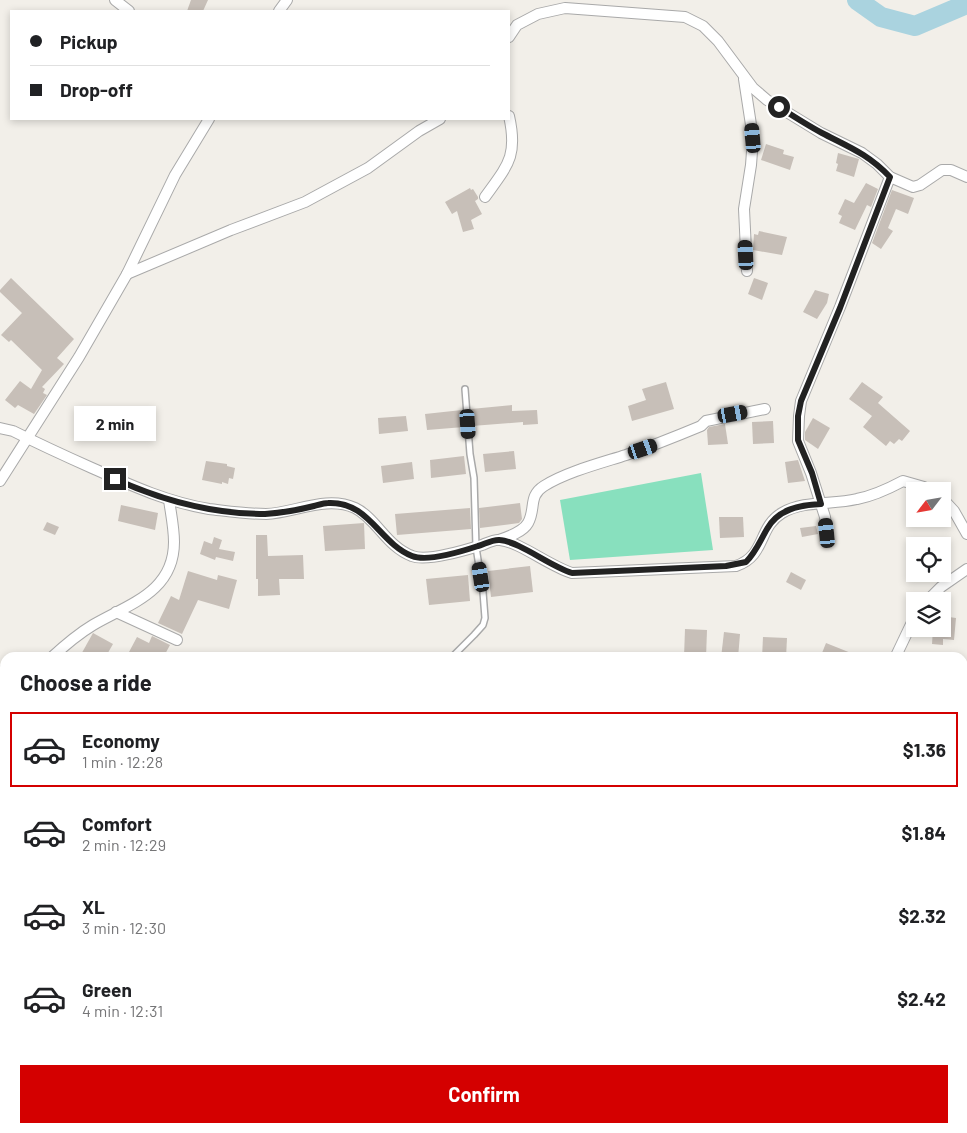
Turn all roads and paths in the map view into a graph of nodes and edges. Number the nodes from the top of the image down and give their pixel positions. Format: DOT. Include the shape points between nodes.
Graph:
graph roads {
  1 [pos="115,0"];
  2 [pos="128,10"];
  3 [pos="510,36"];
  4 [pos="743,73"];
  5 [pos="208,120"];
  6 [pos="438,120"];
  7 [pos="510,120"];
  8 [pos="890,177"];
  9 [pos="967,177"];
  10 [pos="485,196"];
  11 [pos="747,271"];
  12 [pos="127,274"];
  13 [pos="465,389"];
  14 [pos="765,409"];
  15 [pos="0,428"];
  16 [pos="28,438"];
  17 [pos="0,481"];
  18 [pos="908,482"];
  19 [pos="169,500"];
  20 [pos="821,504"];
  21 [pos="951,507"];
  22 [pos="967,534"];
  23 [pos="498,540"];
  24 [pos="828,541"];
  25 [pos="476,547"];
  26 [pos="967,569"];
  27 [pos="936,592"];
  28 [pos="116,612"];
  29 [pos="906,633"];
  30 [pos="177,640"];
  31 [pos="58,652"];
  32 [pos="458,652"];
  33 [pos="898,652"];
  1 -- 2 [label="street"];
  3 -- 4 [label="street" via="518,25 538,14 565,8 685,17 703,26"];
  4 -- 8 [label="street" via="767,100 821,133 862,153"];
  4 -- 11 [label="street" via="753,138 744,209"];
  5 -- 12 [label="street" via="175,175"];
  6 -- 12 [label="street" via="368,168 305,202"];
  7 -- 10 [label="street" via="513,142 511,158"];
  8 -- 9 [label="street" via="913,187 942,170"];
  8 -- 20 [label="street" via="801,401 798,440"];
  12 -- 16 [label="street" via="80,357"];
  13 -- 25 [label="lane" via="474,478"];
  14 -- 23 [label="street" via="706,421 658,444 591,466 544,486 534,494 529,522"];
  15 -- 16 [label="street"];
  16 -- 17 [label="street"];
  16 -- 19 [label="street"];
  18 -- 20 [label="street" via="903,481 880,493"];
  19 -- 25 [label="street" via="210,509 265,514 328,502 354,508 364,514 395,546 413,557 442,556"];
  19 -- 28 [label="street" via="174,543 171,563 163,580 147,595"];
  20 -- 23 [label="street" via="796,507 772,520 752,556 736,566 572,573"];
  20 -- 24 [label="street"];
  21 -- 22 [label="street"];
  23 -- 25 [label="street"];
  25 -- 32 [label="lane" via="485,622"];
  26 -- 27 [label="street"];
  28 -- 30 [label="street"];
  28 -- 31 [label="street" via="91,626"];
  29 -- 33 [label="street"];
}
